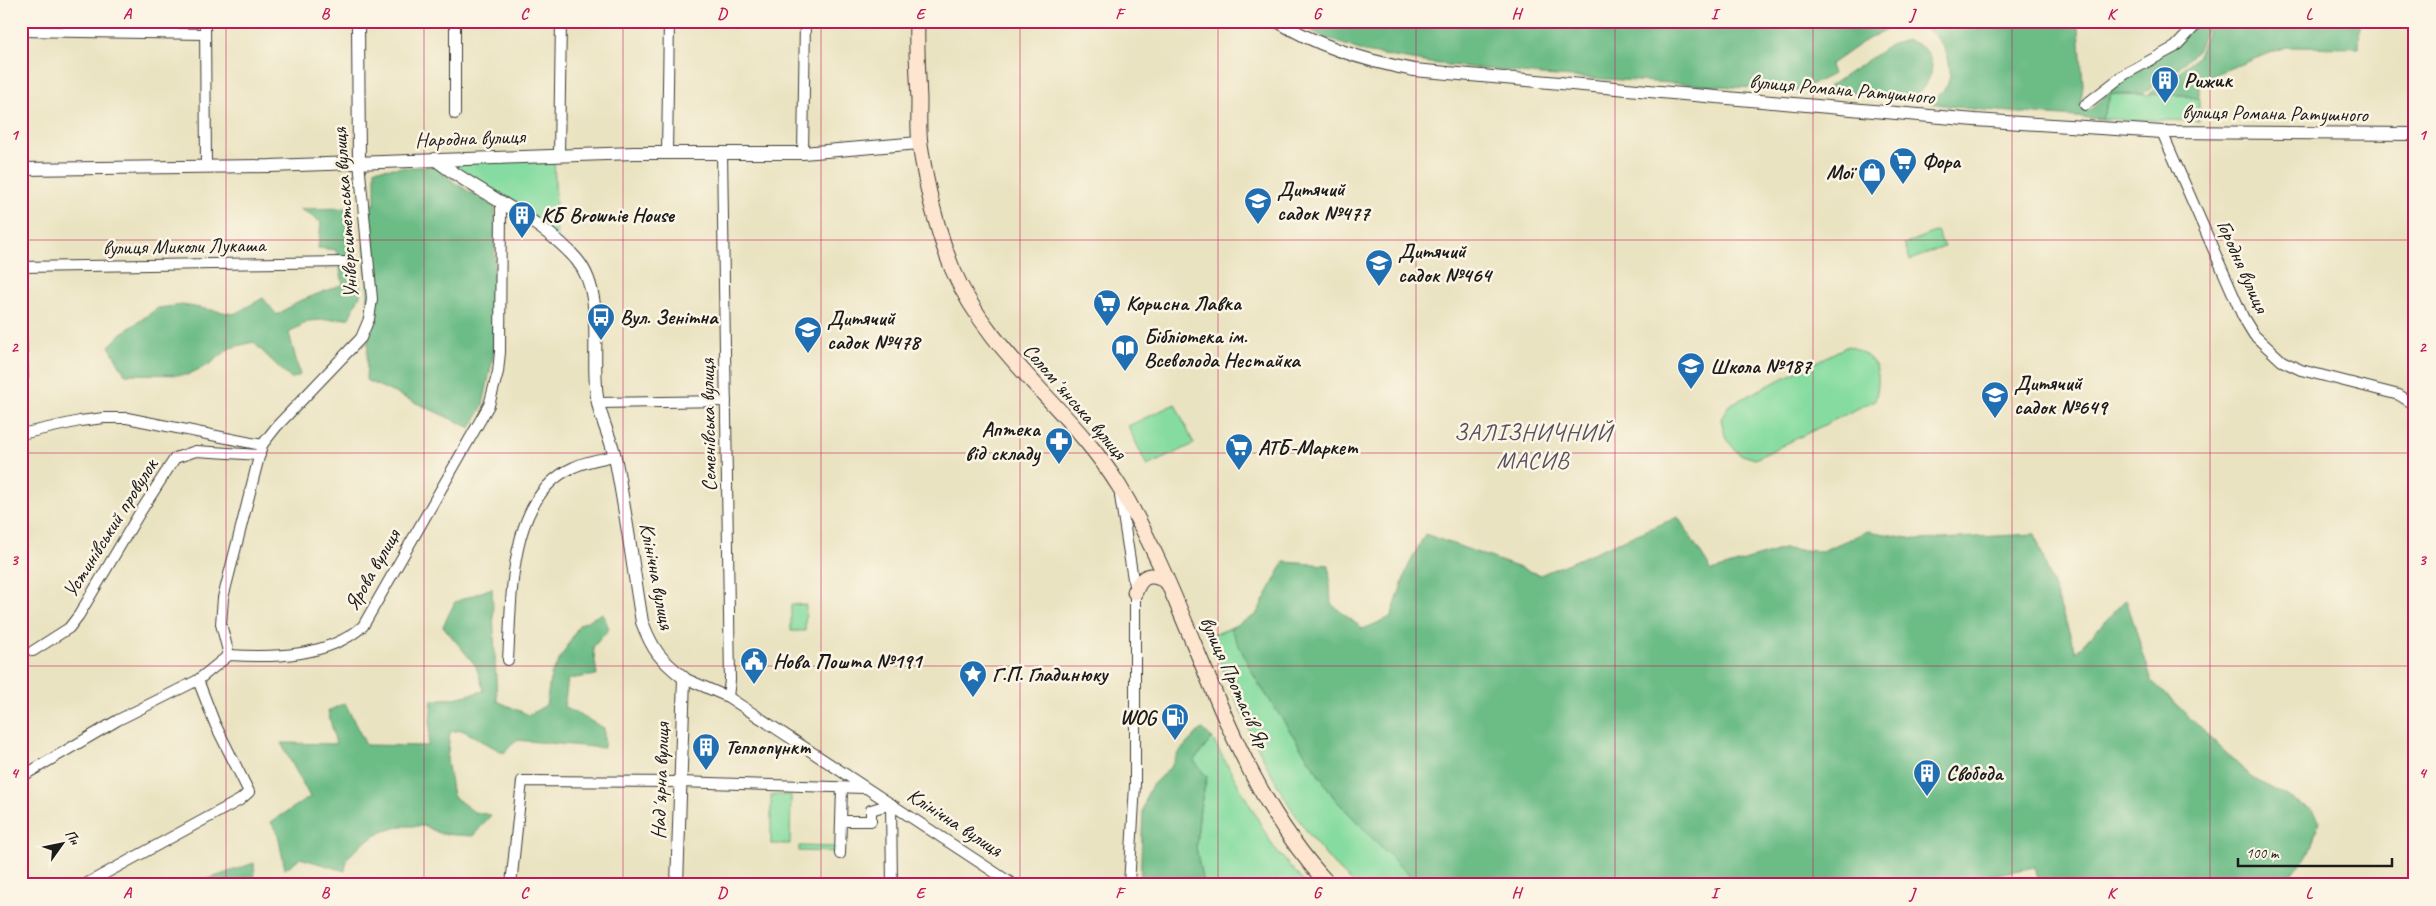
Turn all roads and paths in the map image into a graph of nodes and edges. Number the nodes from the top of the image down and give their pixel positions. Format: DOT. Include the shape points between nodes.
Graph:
graph roads {
  1 [pos="205,21"];
  2 [pos="358,21"];
  3 [pos="455,21"];
  4 [pos="561,21"];
  5 [pos="668,21"];
  6 [pos="805,21"];
  7 [pos="917,21"];
  8 [pos="1277,21"];
  9 [pos="2200,21"];
  10 [pos="21,31"];
  11 [pos="205,34"];
  12 [pos="2085,105"];
  13 [pos="455,114"];
  14 [pos="2162,132"];
  15 [pos="2415,134"];
  16 [pos="920,143"];
  17 [pos="722,152"];
  18 [pos="667,153"];
  19 [pos="804,153"];
  20 [pos="559,155"];
  21 [pos="436,159"];
  22 [pos="359,162"];
  23 [pos="206,166"];
  24 [pos="21,168"];
  25 [pos="501,202"];
  26 [pos="346,262"];
  27 [pos="21,267"];
  28 [pos="21,334"];
  29 [pos="23,377"];
  30 [pos="726,402"];
  31 [pos="598,403"];
  32 [pos="2415,405"];
  33 [pos="21,434"];
  34 [pos="261,450"];
  35 [pos="614,456"];
  36 [pos="1118,485"];
  37 [pos="1166,581"];
  38 [pos="1135,592"];
  39 [pos="33,651"];
  40 [pos="228,655"];
  41 [pos="508,660"];
  42 [pos="684,678"];
  43 [pos="198,680"];
  44 [pos="728,697"];
  45 [pos="21,777"];
  46 [pos="680,782"];
  47 [pos="842,788"];
  48 [pos="864,788"];
  49 [pos="891,804"];
  50 [pos="841,821"];
  51 [pos="840,854"];
  52 [pos="84,885"];
  53 [pos="511,885"];
  54 [pos="677,885"];
  55 [pos="892,885"];
  56 [pos="1014,885"];
  57 [pos="1129,885"];
  58 [pos="1330,885"];
  1 -- 11 [label="street"];
  2 -- 22 [label="street, Університетська вулиця"];
  3 -- 13 [label="street"];
  4 -- 20 [label="street"];
  5 -- 18 [label="street"];
  6 -- 19 [label="street"];
  7 -- 16 [label="main road, Соломʼянська вулиця"];
  8 -- 14 [label="street, вулиця Романа Ратушного" via="1342,52 1379,64 1414,70 1950,118"];
  9 -- 12 [label="street" via="2175,47 2125,74"];
  10 -- 11 [label="street"];
  11 -- 23 [label="street"];
  14 -- 15 [label="street, вулиця Романа Ратушного"];
  14 -- 32 [label="street, Городня вулиця" via="2243,317 2254,335 2282,361 2301,370 2399,395"];
  16 -- 19 [label="street, Народна вулиця"];
  16 -- 36 [label="main road, Соломʼянська вулиця" via="947,254 976,314 1005,353 1093,448"];
  17 -- 18 [label="street, Народна вулиця"];
  17 -- 19 [label="street, Народна вулиця"];
  17 -- 30 [label="street, Семенівська вулиця"];
  18 -- 20 [label="street, Народна вулиця"];
  20 -- 21 [label="street, Народна вулиця"];
  21 -- 22 [label="street, Народна вулиця"];
  21 -- 25 [label="street, Клінічна вулиця"];
  22 -- 23 [label="street, Народна вулиця"];
  22 -- 34 [label="street, Університетська вулиця" via="372,299 369,319 361,338 348,354 276,426"];
  23 -- 24 [label="street, Народна вулиця"];
  25 -- 31 [label="street, Клінічна вулиця" via="557,239 588,275 593,296"];
  25 -- 40 [label="street, Ярова вулиця" via="500,352 489,405 363,626 350,638 321,648 253,657"];
  26 -- 27 [label="street, вулиця Миколи Лукаша"];
  28 -- 29 [label="street"];
  30 -- 31 [label="street"];
  30 -- 44 [label="street, Семенівська вулиця"];
  31 -- 35 [label="street, Клінічна вулиця"];
  33 -- 34 [label="street" via="80,421 127,418"];
  34 -- 39 [label="street, Устинівський провулок" via="196,451 176,458 79,615 69,628"];
  34 -- 40 [label="street, Університетська вулиця" via="223,598 221,624"];
  35 -- 41 [label="street" via="573,467 546,486 526,520 518,549"];
  35 -- 42 [label="street, Клінічна вулиця" via="642,622 650,644 662,661"];
  36 -- 37 [label="main road, вулиця Протасів Яр"];
  36 -- 38 [label="street, Соломʼянська вулиця"];
  37 -- 38 [label="main road" via="1150,575 1139,582"];
  37 -- 58 [label="main road, вулиця Протасів Яр" via="1263,794 1287,834"];
  38 -- 57 [label="street, Соломʼянська вулиця" via="1134,785"];
  40 -- 43 [label="street"];
  42 -- 44 [label="street, Клінічна вулиця"];
  42 -- 46 [label="street, Надʼярна вулиця"];
  43 -- 45 [label="street" via="118,720"];
  43 -- 52 [label="street" via="215,724 250,792"];
  44 -- 48 [label="street, Клінічна вулиця"];
  46 -- 47 [label="street"];
  46 -- 53 [label="street" via="522,781"];
  46 -- 54 [label="street, Надʼярна вулиця"];
  47 -- 48 [label="street"];
  47 -- 50 [label="street"];
  48 -- 49 [label="street, Клінічна вулиця"];
  49 -- 50 [label="street" via="872,810 871,821"];
  49 -- 55 [label="street"];
  49 -- 56 [label="street, Клінічна вулиця"];
  50 -- 51 [label="street"];
}
